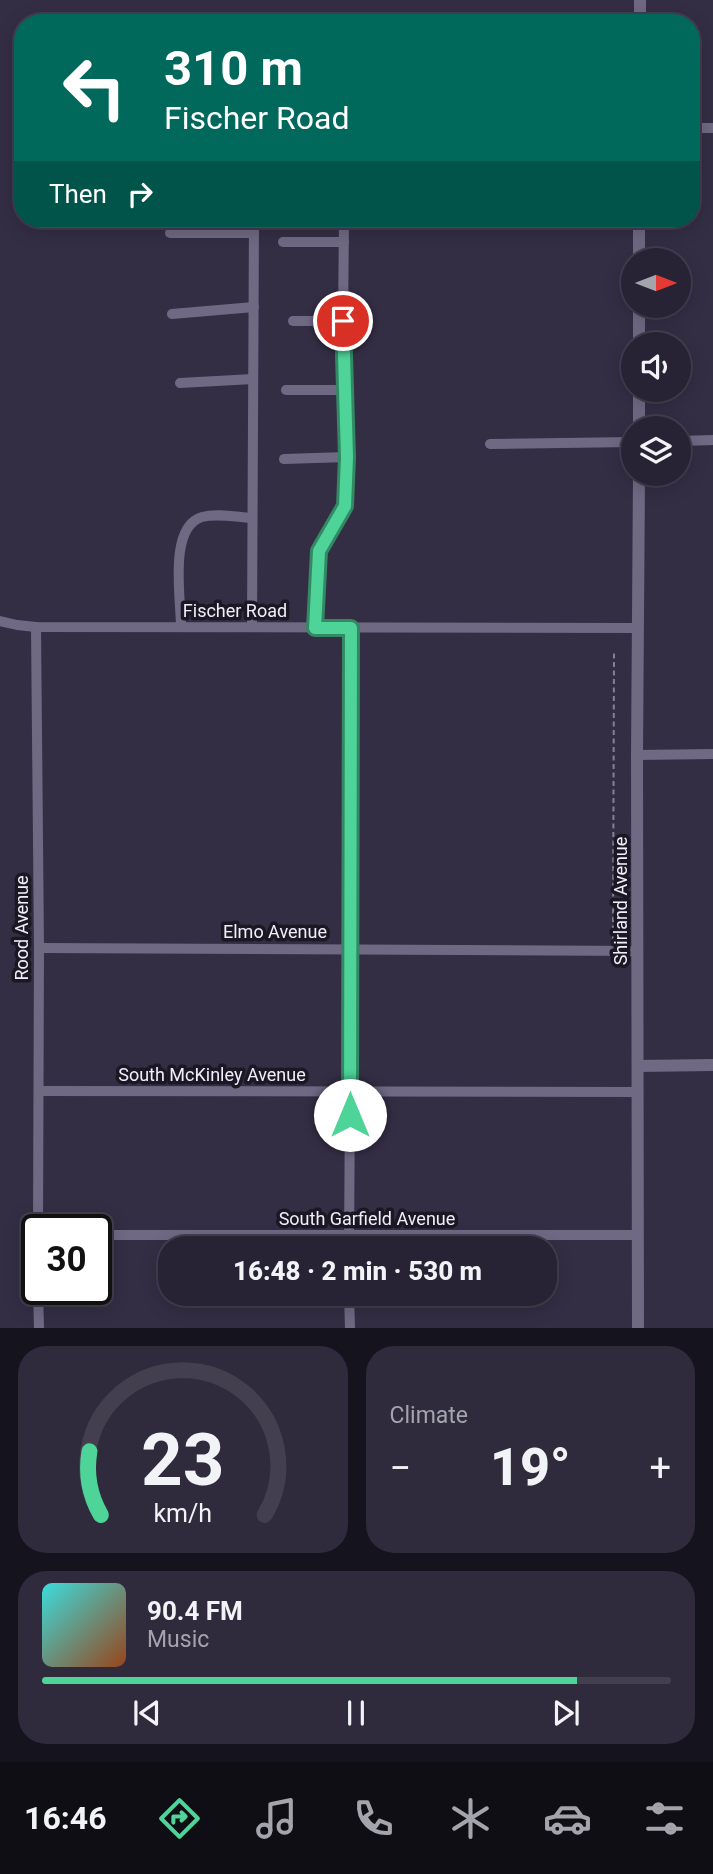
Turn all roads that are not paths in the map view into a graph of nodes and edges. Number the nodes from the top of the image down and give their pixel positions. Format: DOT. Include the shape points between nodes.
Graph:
graph roads {
  1 [pos="254,228"];
  2 [pos="344,228"];
  3 [pos="639,228"];
  4 [pos="170,233"];
  5 [pos="254,233"];
  6 [pos="283,242"];
  7 [pos="344,242"];
  8 [pos="639,248"];
  9 [pos="254,307"];
  10 [pos="172,314"];
  11 [pos="293,321"];
  12 [pos="343,321"];
  13 [pos="253,379"];
  14 [pos="180,383"];
  15 [pos="286,390"];
  16 [pos="345,390"];
  17 [pos="713,440"];
  18 [pos="691,441"];
  19 [pos="621,442"];
  20 [pos="490,444"];
  21 [pos="347,457"];
  22 [pos="284,458"];
  23 [pos="639,486"];
  24 [pos="251,518"];
  25 [pos="0,621"];
  26 [pos="36,626"];
  27 [pos="181,627"];
  28 [pos="252,627"];
  29 [pos="315,628"];
  30 [pos="351,628"];
  31 [pos="638,628"];
  32 [pos="713,754"];
  33 [pos="637,755"];
  34 [pos="39,948"];
  35 [pos="350,949"];
  36 [pos="638,951"];
  37 [pos="713,1065"];
  38 [pos="638,1066"];
  39 [pos="39,1091"];
  40 [pos="351,1091"];
  41 [pos="637,1092"];
  42 [pos="38,1214"];
  43 [pos="112,1235"];
  44 [pos="349,1236"];
  45 [pos="638,1236"];
  46 [pos="158,1237"];
  47 [pos="557,1238"];
  48 [pos="38,1305"];
  49 [pos="349,1306"];
  50 [pos="38,1328"];
  51 [pos="350,1328"];
  52 [pos="638,1328"];
  1 -- 5 [label="street"];
  2 -- 7 [label="street"];
  3 -- 8 [label="street"];
  4 -- 5 [label="street"];
  5 -- 9 [label="street"];
  6 -- 7 [label="street"];
  7 -- 12 [label="street"];
  9 -- 10 [label="street"];
  9 -- 13 [label="street"];
  11 -- 12 [label="street"];
  12 -- 16 [label="street"];
  13 -- 14 [label="street"];
  13 -- 24 [label="street"];
  15 -- 16 [label="street"];
  16 -- 21 [label="street"];
  17 -- 18 [label="street"];
  19 -- 20 [label="street"];
  21 -- 22 [label="street"];
  21 -- 29 [label="street" via="345,506 319,551"];
  23 -- 31 [label="street, Shirland Avenue"];
  24 -- 27 [label="street" via="206,516 185,531 180,556"];
  24 -- 28 [label="street"];
  25 -- 26 [label="street, Fischer Road"];
  26 -- 27 [label="street, Fischer Road"];
  26 -- 34 [label="street, Rood Avenue"];
  27 -- 28 [label="street, Fischer Road"];
  28 -- 29 [label="street, Fischer Road"];
  29 -- 30 [label="street, Fischer Road"];
  30 -- 31 [label="street, Fischer Road"];
  30 -- 35 [label="street"];
  31 -- 33 [label="street, Shirland Avenue"];
  32 -- 33 [label="street"];
  33 -- 36 [label="street, Shirland Avenue"];
  34 -- 35 [label="street, Elmo Avenue"];
  34 -- 39 [label="street, Rood Avenue"];
  35 -- 36 [label="street, Elmo Avenue"];
  35 -- 40 [label="street"];
  36 -- 38 [label="street, Shirland Avenue"];
  37 -- 38 [label="street"];
  38 -- 41 [label="street, Shirland Avenue"];
  39 -- 40 [label="street, South McKinley Avenue"];
  39 -- 42 [label="street, Rood Avenue"];
  40 -- 41 [label="street, South McKinley Avenue"];
  40 -- 44 [label="street"];
  41 -- 45 [label="street, Shirland Avenue"];
  43 -- 46 [label="street, South Garfield Avenue"];
  45 -- 47 [label="street, South Garfield Avenue"];
  45 -- 52 [label="street, Shirland Avenue"];
  48 -- 50 [label="street"];
  49 -- 51 [label="street"];
}
